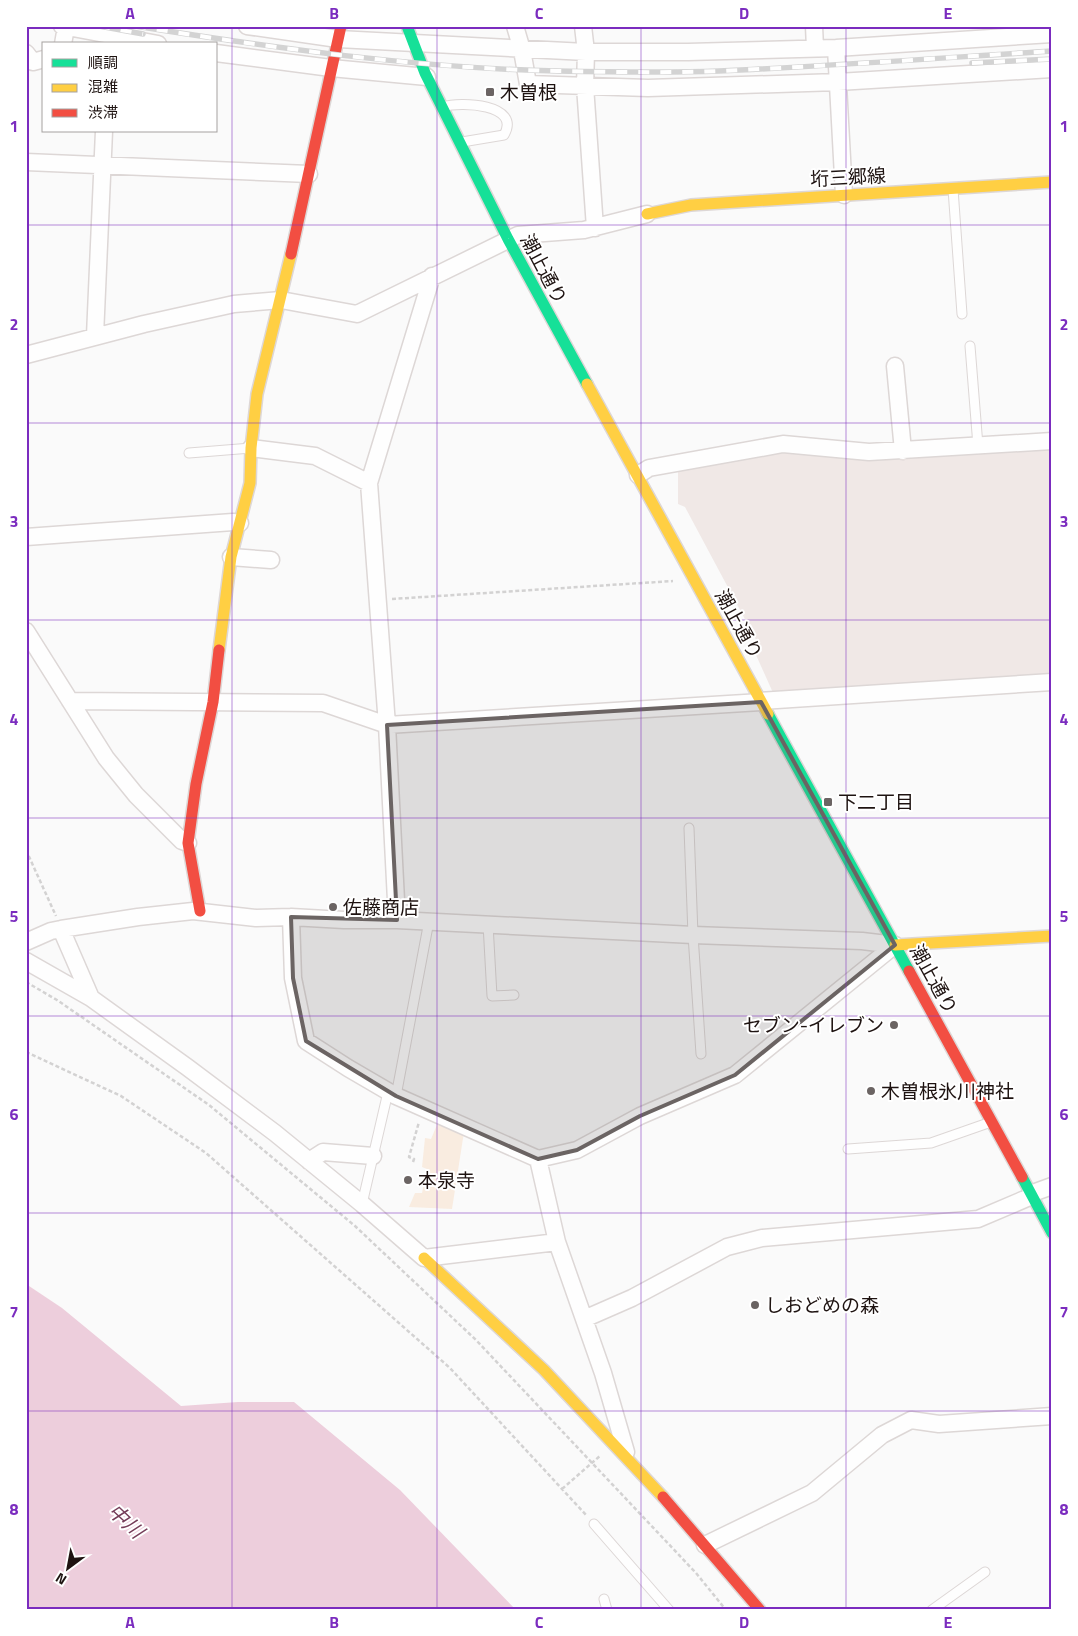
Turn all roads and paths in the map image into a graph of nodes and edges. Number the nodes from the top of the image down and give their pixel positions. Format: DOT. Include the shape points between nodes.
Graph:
graph roads {
  1 [pos="247,26"];
  2 [pos="515,26"];
  3 [pos="583,26"];
  4 [pos="814,26"];
  5 [pos="64,27"];
  6 [pos="400,27"];
  7 [pos="339,33"];
  8 [pos="1052,34"];
  9 [pos="108,35"];
  10 [pos="63,42"];
  11 [pos="147,42"];
  12 [pos="412,42"];
  13 [pos="815,48"];
  14 [pos="836,48"];
  15 [pos="522,50"];
  16 [pos="586,52"];
  17 [pos="26,53"];
  18 [pos="218,53"];
  19 [pos="42,60"];
  20 [pos="331,68"];
  21 [pos="1052,69"];
  22 [pos="427,77"];
  23 [pos="838,82"];
  24 [pos="586,86"];
  25 [pos="443,107"];
  26 [pos="104,132"];
  27 [pos="460,142"];
  28 [pos="26,162"];
  29 [pos="102,166"];
  30 [pos="309,174"];
  31 [pos="1052,182"];
  32 [pos="953,189"];
  33 [pos="844,195"];
  34 [pos="647,214"];
  35 [pos="595,228"];
  36 [pos="508,239"];
  37 [pos="432,276"];
  38 [pos="281,300"];
  39 [pos="962,314"];
  40 [pos="95,336"];
  41 [pos="970,346"];
  42 [pos="26,355"];
  43 [pos="895,366"];
  44 [pos="1052,441"];
  45 [pos="978,446"];
  46 [pos="251,448"];
  47 [pos="903,451"];
  48 [pos="189,453"];
  49 [pos="638,475"];
  50 [pos="370,483"];
  51 [pos="240,523"];
  52 [pos="26,538"];
  53 [pos="231,557"];
  54 [pos="271,560"];
  55 [pos="694,580"];
  56 [pos="378,600"];
  57 [pos="26,631"];
  58 [pos="1052,682"];
  59 [pos="70,701"];
  60 [pos="761,701"];
  61 [pos="213,702"];
  62 [pos="387,725"];
  63 [pos="689,828"];
  64 [pos="188,843"];
  65 [pos="26,850"];
  66 [pos="200,911"];
  67 [pos="291,917"];
  68 [pos="397,920"];
  69 [pos="429,921"];
  70 [pos="488,924"];
  71 [pos="61,929"];
  72 [pos="693,935"];
  73 [pos="1052,936"];
  74 [pos="26,942"];
  75 [pos="895,946"];
  76 [pos="26,961"];
  77 [pos="26,982"];
  78 [pos="514,995"];
  79 [pos="91,998"];
  80 [pos="26,1052"];
  81 [pos="700,1054"];
  82 [pos="392,1094"];
  83 [pos="422,1108"];
  84 [pos="992,1122"];
  85 [pos="848,1149"];
  86 [pos="373,1156"];
  87 [pos="538,1159"];
  88 [pos="309,1162"];
  89 [pos="413,1162"];
  90 [pos="1052,1186"];
  91 [pos="1031,1195"];
  92 [pos="362,1204"];
  93 [pos="1052,1233"];
  94 [pos="557,1242"];
  95 [pos="424,1258"];
  96 [pos="584,1319"];
  97 [pos="1052,1416"];
  98 [pos="613,1444"];
  99 [pos="628,1460"];
  100 [pos="592,1462"];
  101 [pos="562,1489"];
  102 [pos="594,1524"];
  103 [pos="705,1545"];
  104 [pos="985,1572"];
  105 [pos="604,1599"];
  106 [pos="607,1610"];
  107 [pos="669,1610"];
  108 [pos="726,1610"];
  109 [pos="760,1610"];
  110 [pos="932,1610"];
  1 -- 7 [label="street"];
  2 -- 15 [label="street"];
  3 -- 16 [label="street"];
  4 -- 13 [label="street"];
  5 -- 9 [label="street"];
  5 -- 10 [label="street"];
  6 -- 12 [label="street, 潮止通り"];
  7 -- 12 [label="street"];
  7 -- 20 [label="street"];
  8 -- 14 [label="street"];
  9 -- 11 [label="street"];
  12 -- 15 [label="street"];
  12 -- 22 [label="street, 潮止通り"];
  13 -- 14 [label="street"];
  13 -- 16 [label="street"];
  14 -- 23 [label="street"];
  15 -- 16 [label="street"];
  15 -- 24 [label="street" via="528,84"];
  16 -- 24 [label="street"];
  17 -- 19 [label="street" via="33,62"];
  18 -- 20 [label="street"];
  20 -- 22 [label="street"];
  20 -- 30 [label="street"];
  21 -- 23 [label="street"];
  22 -- 25 [label="street, 潮止通り"];
  23 -- 24 [label="street" via="648,88"];
  23 -- 33 [label="street"];
  24 -- 35 [label="street"];
  25 -- 27 [label="street, 潮止通り"];
  25 -- 27 [label="lane" via="453,103 488,106 507,121 504,135"];
  26 -- 29 [label="street"];
  27 -- 36 [label="street, 潮止通り"];
  28 -- 29 [label="street"];
  29 -- 30 [label="street"];
  29 -- 40 [label="street"];
  30 -- 38 [label="street"];
  31 -- 32 [label="street, 垳三郷線"];
  32 -- 33 [label="street, 垳三郷線"];
  32 -- 39 [label="lane"];
  33 -- 34 [label="street, 垳三郷線" via="692,205"];
  34 -- 35 [label="street"];
  35 -- 36 [label="street" via="518,235"];
  36 -- 37 [label="street"];
  36 -- 49 [label="street, 潮止通り"];
  37 -- 38 [label="street" via="357,314"];
  37 -- 50 [label="street"];
  38 -- 40 [label="street" via="234,304"];
  38 -- 46 [label="street" via="257,394"];
  40 -- 42 [label="street"];
  41 -- 45 [label="lane"];
  43 -- 47 [label="street"];
  44 -- 45 [label="street"];
  45 -- 47 [label="street"];
  46 -- 48 [label="lane"];
  46 -- 50 [label="street" via="315,456"];
  46 -- 51 [label="street" via="250,483"];
  47 -- 49 [label="street" via="869,452 783,444 649,468"];
  49 -- 55 [label="street, 潮止通り"];
  50 -- 56 [label="street"];
  51 -- 52 [label="street"];
  51 -- 53 [label="street"];
  53 -- 54 [label="street"];
  53 -- 61 [label="street"];
  55 -- 56 [label="path"];
  55 -- 60 [label="street, 潮止通り"];
  56 -- 62 [label="street"];
  57 -- 59 [label="street"];
  58 -- 60 [label="street"];
  59 -- 61 [label="street"];
  59 -- 64 [label="street" via="106,758 136,795 182,841"];
  60 -- 62 [label="street"];
  60 -- 75 [label="street, 潮止通り"];
  61 -- 62 [label="street" via="323,703"];
  61 -- 64 [label="street"];
  62 -- 68 [label="street"];
  63 -- 72 [label="lane"];
  64 -- 66 [label="street"];
  65 -- 71 [label="path"];
  66 -- 67 [label="street" via="256,918"];
  66 -- 71 [label="street"];
  67 -- 68 [label="street"];
  67 -- 82 [label="street" via="293,978 306,1042"];
  68 -- 69 [label="street"];
  69 -- 70 [label="street"];
  69 -- 82 [label="lane"];
  70 -- 72 [label="street"];
  70 -- 78 [label="lane" via="492,996"];
  71 -- 74 [label="street"];
  71 -- 79 [label="street"];
  72 -- 75 [label="street" via="862,941"];
  72 -- 81 [label="lane"];
  73 -- 75 [label="street"];
  75 -- 84 [label="street, 潮止通り"];
  75 -- 87 [label="street" via="735,1075 640,1116 577,1150"];
  76 -- 79 [label="street"];
  77 -- 100 [label="path" via="210,1105 355,1226 476,1340"];
  79 -- 88 [label="street"];
  80 -- 101 [label="path" via="121,1096 206,1153 450,1368"];
  82 -- 83 [label="street"];
  82 -- 86 [label="lane"];
  83 -- 87 [label="street"];
  83 -- 89 [label="path" via="409,1157 414,1159"];
  84 -- 85 [label="lane" via="931,1143"];
  84 -- 91 [label="street, 潮止通り"];
  86 -- 88 [label="street" via="323,1152"];
  86 -- 92 [label="lane"];
  87 -- 94 [label="street"];
  88 -- 92 [label="street"];
  90 -- 91 [label="street"];
  91 -- 93 [label="street, 潮止通り"];
  91 -- 96 [label="street" via="978,1219 762,1238 727,1247 632,1298"];
  92 -- 95 [label="street"];
  94 -- 95 [label="street"];
  94 -- 96 [label="street"];
  95 -- 98 [label="street" via="511,1338"];
  96 -- 99 [label="street"];
  97 -- 103 [label="street" via="939,1424 911,1420 882,1436 812,1493"];
  98 -- 99 [label="street"];
  98 -- 100 [label="path"];
  99 -- 103 [label="street"];
  100 -- 101 [label="path"];
  100 -- 108 [label="path" via="696,1573"];
  101 -- 102 [label="path"];
  102 -- 107 [label="lane"];
  103 -- 109 [label="street"];
  104 -- 110 [label="lane"];
  105 -- 106 [label="lane"];
}
